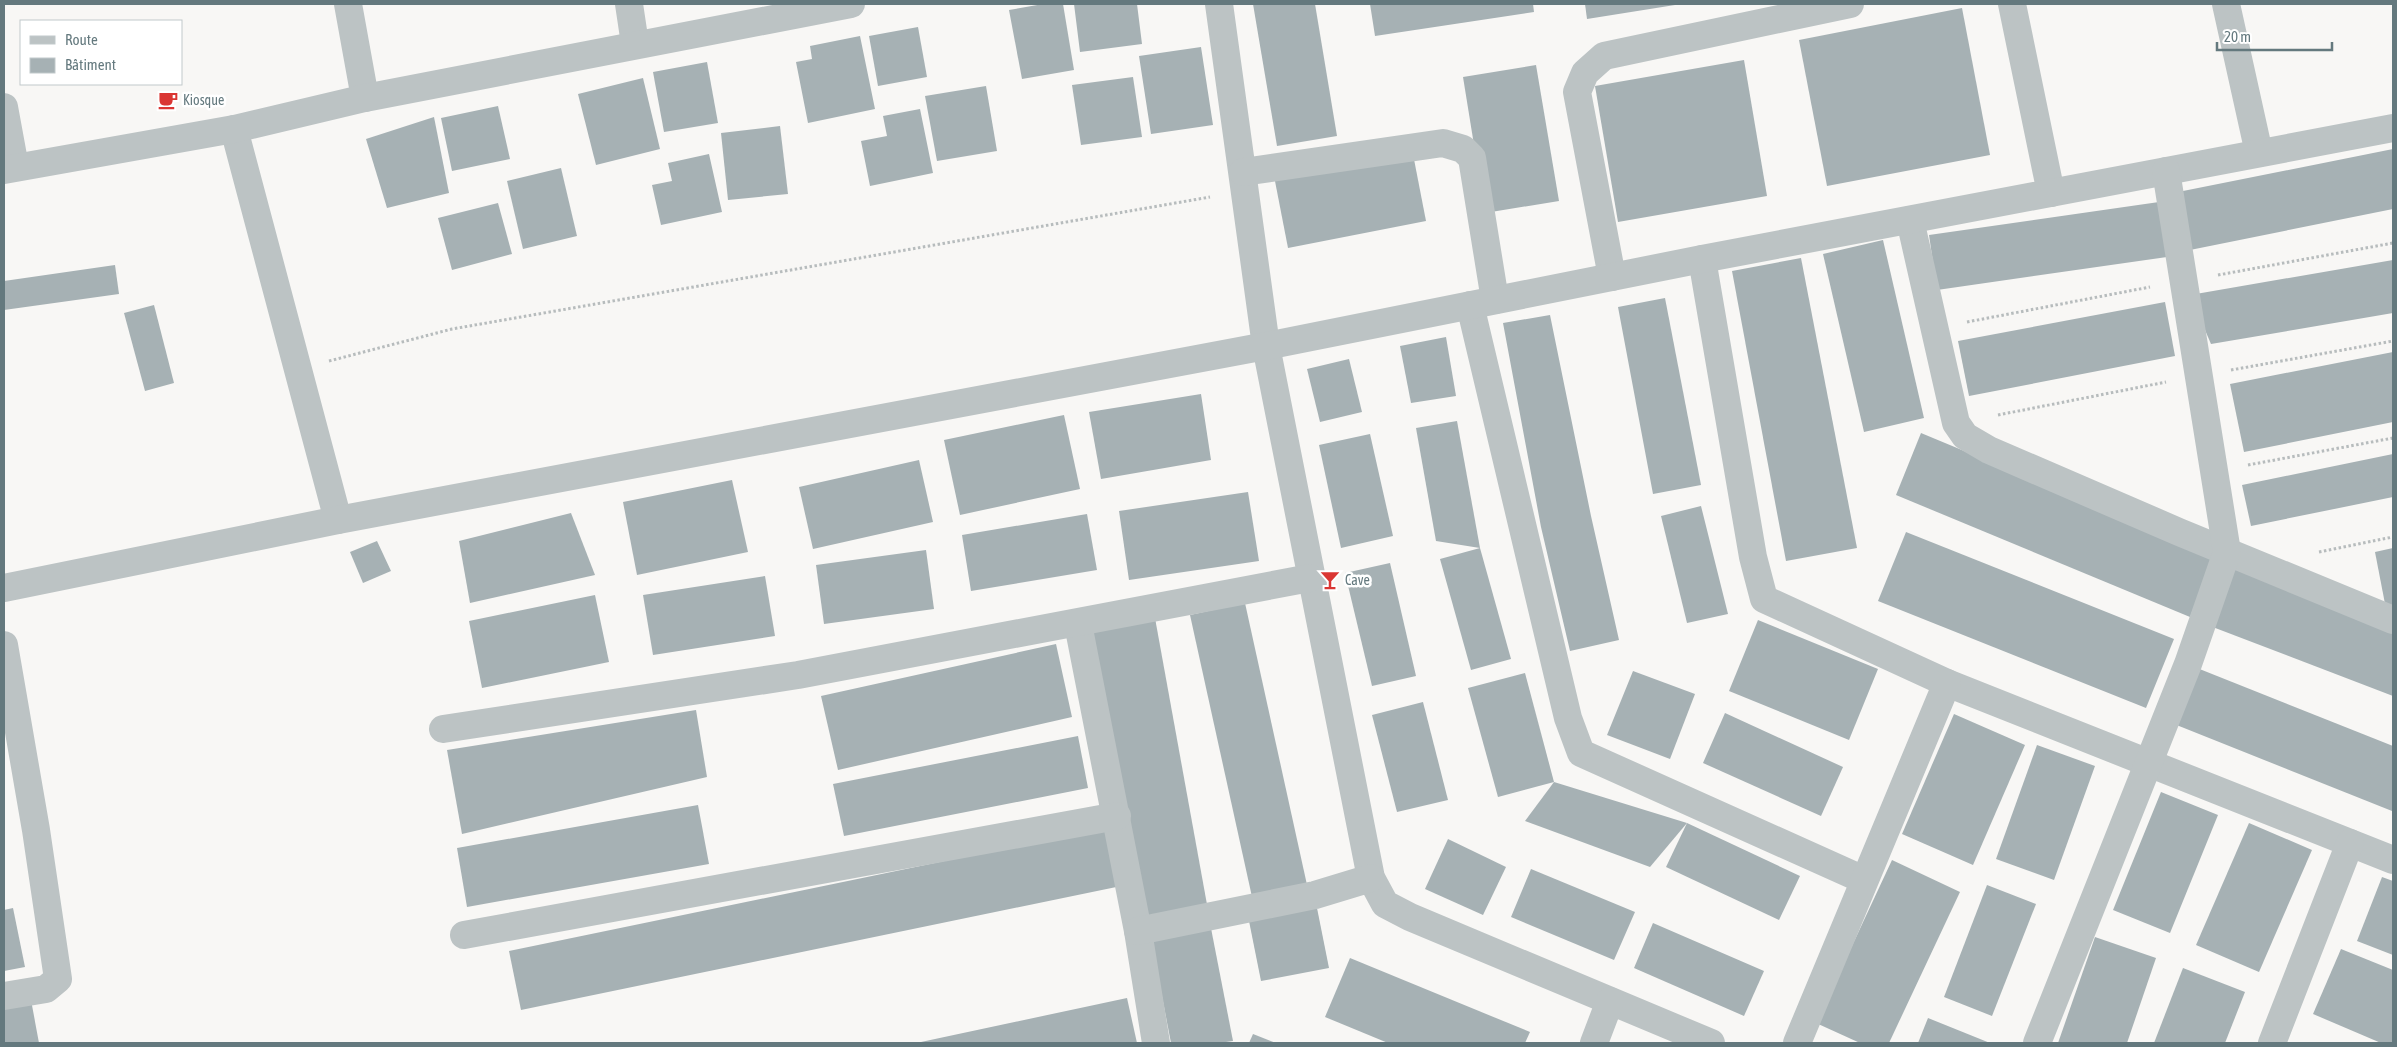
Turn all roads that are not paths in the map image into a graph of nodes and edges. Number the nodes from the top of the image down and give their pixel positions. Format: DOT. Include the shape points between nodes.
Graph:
graph roads {
  1 [pos="348,4"];
  2 [pos="629,4"];
  3 [pos="851,4"];
  4 [pos="1219,4"];
  5 [pos="1850,4"];
  6 [pos="2012,4"];
  7 [pos="2226,4"];
  8 [pos="636,44"];
  9 [pos="365,98"];
  10 [pos="4,107"];
  11 [pos="2393,128"];
  12 [pos="234,129"];
  13 [pos="2260,153"];
  14 [pos="9,168"];
  15 [pos="2166,171"];
  16 [pos="1244,181"];
  17 [pos="2051,193"];
  18 [pos="1910,220"];
  19 [pos="1702,260"];
  20 [pos="1612,277"];
  21 [pos="1482,303"];
  22 [pos="1266,346"];
  23 [pos="338,520"];
  24 [pos="2227,552"];
  25 [pos="1310,578"];
  26 [pos="4,588"];
  27 [pos="2393,620"];
  28 [pos="1078,624"];
  29 [pos="4,645"];
  30 [pos="1947,683"];
  31 [pos="443,729"];
  32 [pos="2149,761"];
  33 [pos="1117,816"];
  34 [pos="2350,843"];
  35 [pos="2393,860"];
  36 [pos="1371,878"];
  37 [pos="1864,880"];
  38 [pos="1138,931"];
  39 [pos="464,935"];
  40 [pos="4,996"];
  41 [pos="1610,1001"];
  42 [pos="1156,1043"];
  43 [pos="1594,1043"];
  44 [pos="1711,1043"];
  45 [pos="1797,1043"];
  46 [pos="2037,1043"];
  47 [pos="2272,1043"];
  1 -- 9 [label="street"];
  2 -- 8 [label="street"];
  3 -- 8 [label="street"];
  4 -- 16 [label="street"];
  5 -- 20 [label="street" via="1604,56 1585,73 1577,92"];
  6 -- 17 [label="street"];
  7 -- 13 [label="street"];
  8 -- 9 [label="street"];
  9 -- 12 [label="street"];
  10 -- 14 [label="street"];
  11 -- 13 [label="street"];
  12 -- 14 [label="street"];
  12 -- 23 [label="street"];
  13 -- 15 [label="street"];
  15 -- 17 [label="street"];
  15 -- 24 [label="street"];
  16 -- 21 [label="street" via="1443,143 1462,149 1472,158"];
  16 -- 22 [label="street"];
  17 -- 18 [label="street"];
  18 -- 19 [label="street"];
  18 -- 24 [label="street" via="1956,423 1965,436 1989,450"];
  19 -- 20 [label="street"];
  19 -- 30 [label="street" via="1753,557 1764,599"];
  20 -- 21 [label="street"];
  21 -- 22 [label="street"];
  21 -- 37 [label="street" via="1568,718 1581,753"];
  22 -- 23 [label="street"];
  22 -- 25 [label="street"];
  23 -- 26 [label="street"];
  24 -- 27 [label="street"];
  24 -- 32 [label="street" via="2188,664"];
  25 -- 28 [label="street"];
  25 -- 36 [label="street"];
  28 -- 31 [label="street" via="798,675"];
  28 -- 33 [label="street"];
  29 -- 40 [label="street" via="58,979 46,989"];
  30 -- 32 [label="street"];
  30 -- 37 [label="street"];
  32 -- 34 [label="street"];
  32 -- 46 [label="street"];
  33 -- 38 [label="street"];
  33 -- 39 [label="street"];
  34 -- 35 [label="street"];
  34 -- 47 [label="street"];
  36 -- 38 [label="street" via="1306,897"];
  36 -- 41 [label="street" via="1385,904 1410,917"];
  37 -- 45 [label="street"];
  38 -- 42 [label="street"];
  41 -- 43 [label="street"];
  41 -- 44 [label="street"];
}
